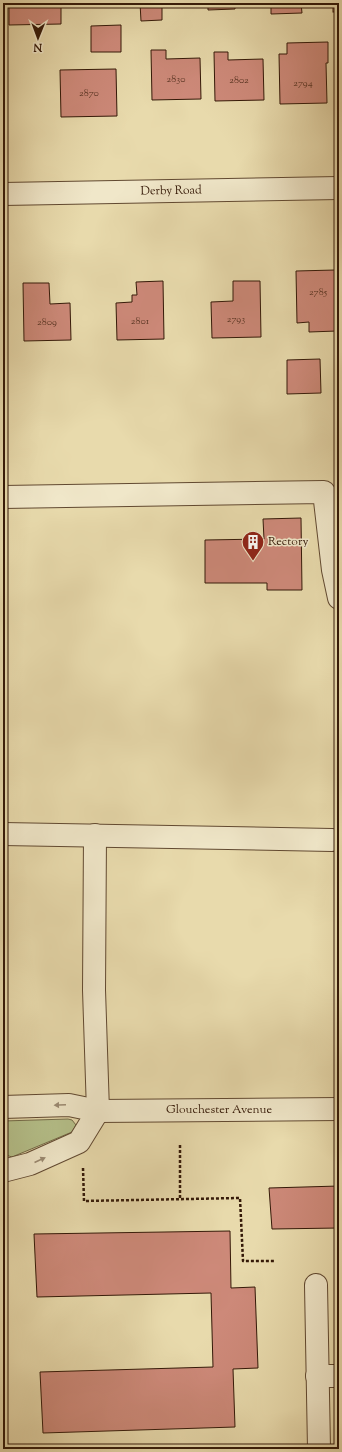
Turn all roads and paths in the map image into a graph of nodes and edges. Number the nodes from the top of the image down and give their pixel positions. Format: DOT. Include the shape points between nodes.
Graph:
graph roads {
  1 [pos="339,188"];
  2 [pos="3,194"];
  3 [pos="3,497"];
  4 [pos="339,598"];
  5 [pos="3,834"];
  6 [pos="94,835"];
  7 [pos="332,840"];
  8 [pos="3,1108"];
  9 [pos="339,1109"];
  10 [pos="98,1111"];
  11 [pos="180,1145"];
  12 [pos="83,1168"];
  13 [pos="3,1171"];
  14 [pos="180,1199"];
  15 [pos="274,1261"];
  16 [pos="316,1285"];
  17 [pos="317,1376"];
  18 [pos="339,1376"];
  19 [pos="319,1449"];
  1 -- 2 [label="street, Derby Road"];
  3 -- 4 [label="street" via="324,492 333,570"];
  5 -- 6 [label="street"];
  6 -- 7 [label="street"];
  6 -- 10 [label="street" via="94,990"];
  10 -- 8 [label="street, Glouchester Avenue, one-way" via="70,1105"];
  9 -- 10 [label="street, Glouchester Avenue"];
  13 -- 10 [label="street, one-way" via="30,1164 79,1142"];
  11 -- 14 [label="path"];
  12 -- 14 [label="path" via="84,1201"];
  14 -- 15 [label="path" via="240,1198 243,1261"];
  16 -- 17 [label="street"];
  17 -- 18 [label="street"];
  17 -- 19 [label="street"];
}
